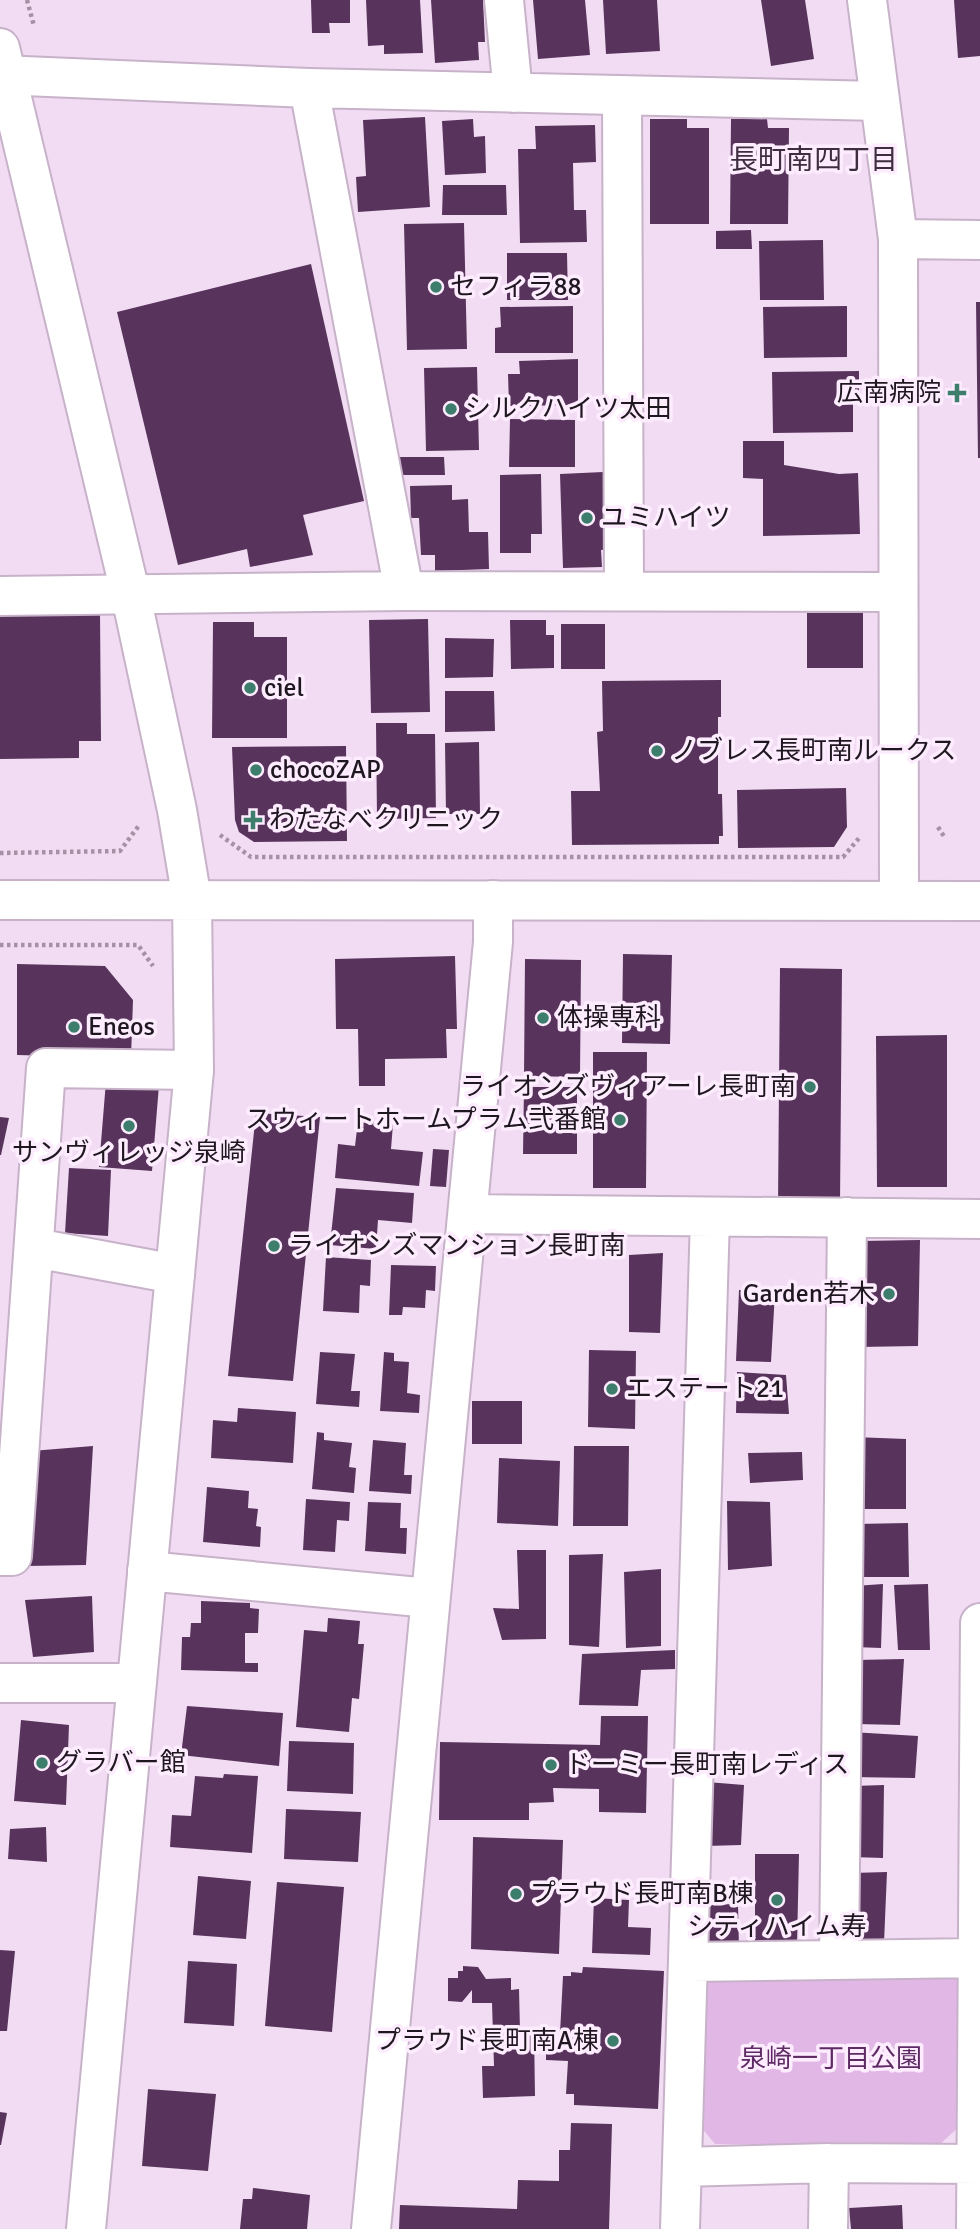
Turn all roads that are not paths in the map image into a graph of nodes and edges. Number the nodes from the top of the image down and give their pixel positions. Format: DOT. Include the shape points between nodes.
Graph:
graph roads {
  1 [pos="504,0"];
  2 [pos="867,0"];
  3 [pos="2,66"];
  4 [pos="309,88"];
  5 [pos="513,93"];
  6 [pos="622,96"];
  7 [pos="879,101"];
  8 [pos="898,239"];
  9 [pos="980,240"];
  10 [pos="404,591"];
  11 [pos="624,591"];
  12 [pos="897,592"];
  13 [pos="0,596"];
  14 [pos="131,596"];
  15 [pos="899,899"];
  16 [pos="0,900"];
  17 [pos="192,900"];
  18 [pos="494,900"];
  19 [pos="980,901"];
  20 [pos="194,1070"];
  21 [pos="468,1214"];
  22 [pos="710,1217"];
  23 [pos="847,1217"];
  24 [pos="980,1219"];
  25 [pos="35,1248"];
  26 [pos="175,1274"];
  27 [pos="0,1556"];
  28 [pos="147,1571"];
  29 [pos="429,1598"];
  30 [pos="980,1623"];
  31 [pos="0,1683"];
  32 [pos="136,1683"];
  33 [pos="977,1958"];
  34 [pos="839,1959"];
  35 [pos="689,1962"];
  36 [pos="829,2163"];
  37 [pos="978,2164"];
  38 [pos="682,2167"];
  39 [pos="86,2229"];
  40 [pos="371,2229"];
  41 [pos="680,2229"];
  42 [pos="828,2229"];
  43 [pos="976,2229"];
  1 -- 5 [label="street"];
  2 -- 7 [label="street"];
  3 -- 4 [label="street"];
  3 -- 14 [label="street"];
  4 -- 5 [label="street"];
  4 -- 10 [label="street"];
  5 -- 6 [label="street"];
  6 -- 7 [label="street"];
  6 -- 11 [label="street"];
  7 -- 8 [label="street"];
  8 -- 9 [label="street"];
  8 -- 12 [label="street"];
  10 -- 11 [label="street"];
  10 -- 14 [label="street"];
  11 -- 12 [label="street"];
  12 -- 15 [label="street"];
  13 -- 14 [label="street"];
  14 -- 17 [label="street"];
  15 -- 18 [label="street"];
  15 -- 19 [label="street"];
  16 -- 17 [label="street"];
  17 -- 18 [label="street"];
  17 -- 20 [label="street"];
  18 -- 21 [label="street"];
  20 -- 25 [label="street" via="46,1068"];
  20 -- 26 [label="street"];
  21 -- 22 [label="street"];
  21 -- 29 [label="street"];
  22 -- 23 [label="street"];
  22 -- 35 [label="street"];
  23 -- 24 [label="street"];
  23 -- 34 [label="street"];
  25 -- 26 [label="street"];
  25 -- 27 [label="street" via="12,1556"];
  26 -- 28 [label="street"];
  28 -- 29 [label="street"];
  28 -- 32 [label="street"];
  29 -- 40 [label="street"];
  30 -- 33 [label="street"];
  31 -- 32 [label="street"];
  32 -- 39 [label="street"];
  33 -- 34 [label="street"];
  33 -- 37 [label="street"];
  34 -- 35 [label="street"];
  35 -- 38 [label="street"];
  36 -- 37 [label="street"];
  36 -- 38 [label="street"];
  36 -- 42 [label="street"];
  37 -- 43 [label="street"];
  38 -- 41 [label="street"];
}
